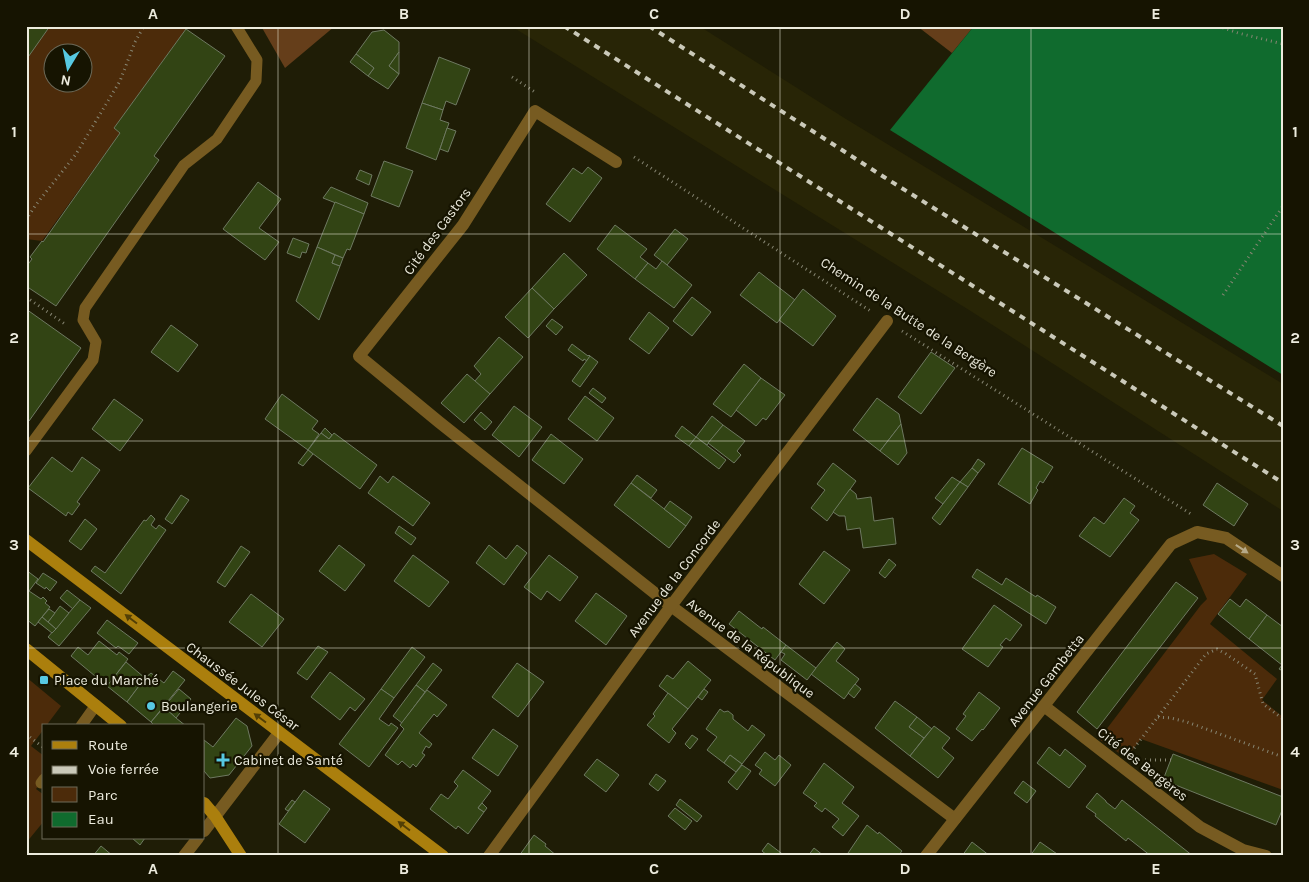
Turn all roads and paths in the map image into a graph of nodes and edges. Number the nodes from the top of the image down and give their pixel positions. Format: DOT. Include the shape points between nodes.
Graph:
graph roads {
  1 [pos="144,26"];
  2 [pos="236,26"];
  3 [pos="1218,26"];
  4 [pos="1283,44"];
  5 [pos="512,77"];
  6 [pos="537,94"];
  7 [pos="629,153"];
  8 [pos="616,162"];
  9 [pos="1283,206"];
  10 [pos="26,220"];
  11 [pos="1223,295"];
  12 [pos="26,297"];
  13 [pos="83,320"];
  14 [pos="887,322"];
  15 [pos="439,422"];
  16 [pos="26,451"];
  17 [pos="1197,532"];
  18 [pos="26,540"];
  19 [pos="1283,576"];
  20 [pos="671,606"];
  21 [pos="26,649"];
  22 [pos="96,705"];
  23 [pos="1044,706"];
  24 [pos="1158,718"];
  25 [pos="1283,719"];
  26 [pos="82,724"];
  27 [pos="119,724"];
  28 [pos="279,733"];
  29 [pos="26,734"];
  30 [pos="42,746"];
  31 [pos="1283,757"];
  32 [pos="1120,766"];
  33 [pos="205,804"];
  34 [pos="215,816"];
  35 [pos="955,819"];
  36 [pos="205,830"];
  37 [pos="196,840"];
  38 [pos="1226,841"];
  39 [pos="184,856"];
  40 [pos="241,856"];
  41 [pos="443,856"];
  42 [pos="489,856"];
  43 [pos="926,856"];
  44 [pos="1230,856"];
  45 [pos="1266,856"];
  1 -- 10 [label="path" via="120,81 76,154"];
  2 -- 13 [label="lane" via="257,60 256,81 216,140 184,165 85,308"];
  3 -- 4 [label="path"];
  5 -- 6 [label="path"];
  7 -- 14 [label="path, Chemin de la Butte de la Bergère"];
  8 -- 15 [label="street, Cité des Castors" via="535,111 463,224 359,356"];
  9 -- 11 [label="path"];
  12 -- 13 [label="path" via="69,327"];
  13 -- 16 [label="lane" via="96,342 92,360"];
  14 -- 17 [label="path, Chemin de la Butte de la Bergère" via="1195,517"];
  14 -- 20 [label="street, Avenue de la Concorde"];
  15 -- 20 [label="street, Avenue de la République"];
  17 -- 19 [label="street, one-way" via="1226,538"];
  17 -- 23 [label="street, Avenue Gambetta" via="1171,544"];
  28 -- 18 [label="street, Chaussée Jules César, one-way"];
  20 -- 35 [label="street, Avenue de la République"];
  20 -- 42 [label="street, Avenue de la Concorde"];
  21 -- 22 [label="street"];
  22 -- 26 [label="lane"];
  22 -- 27 [label="street"];
  23 -- 32 [label="street, Cité des Bergères"];
  23 -- 35 [label="street, Avenue Gambetta"];
  24 -- 25 [label="path" via="1206,654 1217,649 1255,674 1263,704"];
  24 -- 31 [label="path" via="1187,722"];
  24 -- 32 [label="path"];
  28 -- 34 [label="street"];
  41 -- 28 [label="street, Chaussée Jules César, one-way"];
  29 -- 30 [label="path"];
  32 -- 38 [label="street, Cité des Bergères" via="1200,827"];
  33 -- 34 [label="street"];
  34 -- 36 [label="street"];
  34 -- 40 [label="street"];
  35 -- 43 [label="street, Avenue Gambetta"];
  37 -- 39 [label="street"];
  38 -- 44 [label="street"];
  38 -- 45 [label="street, Cité des Bergères"];
}
